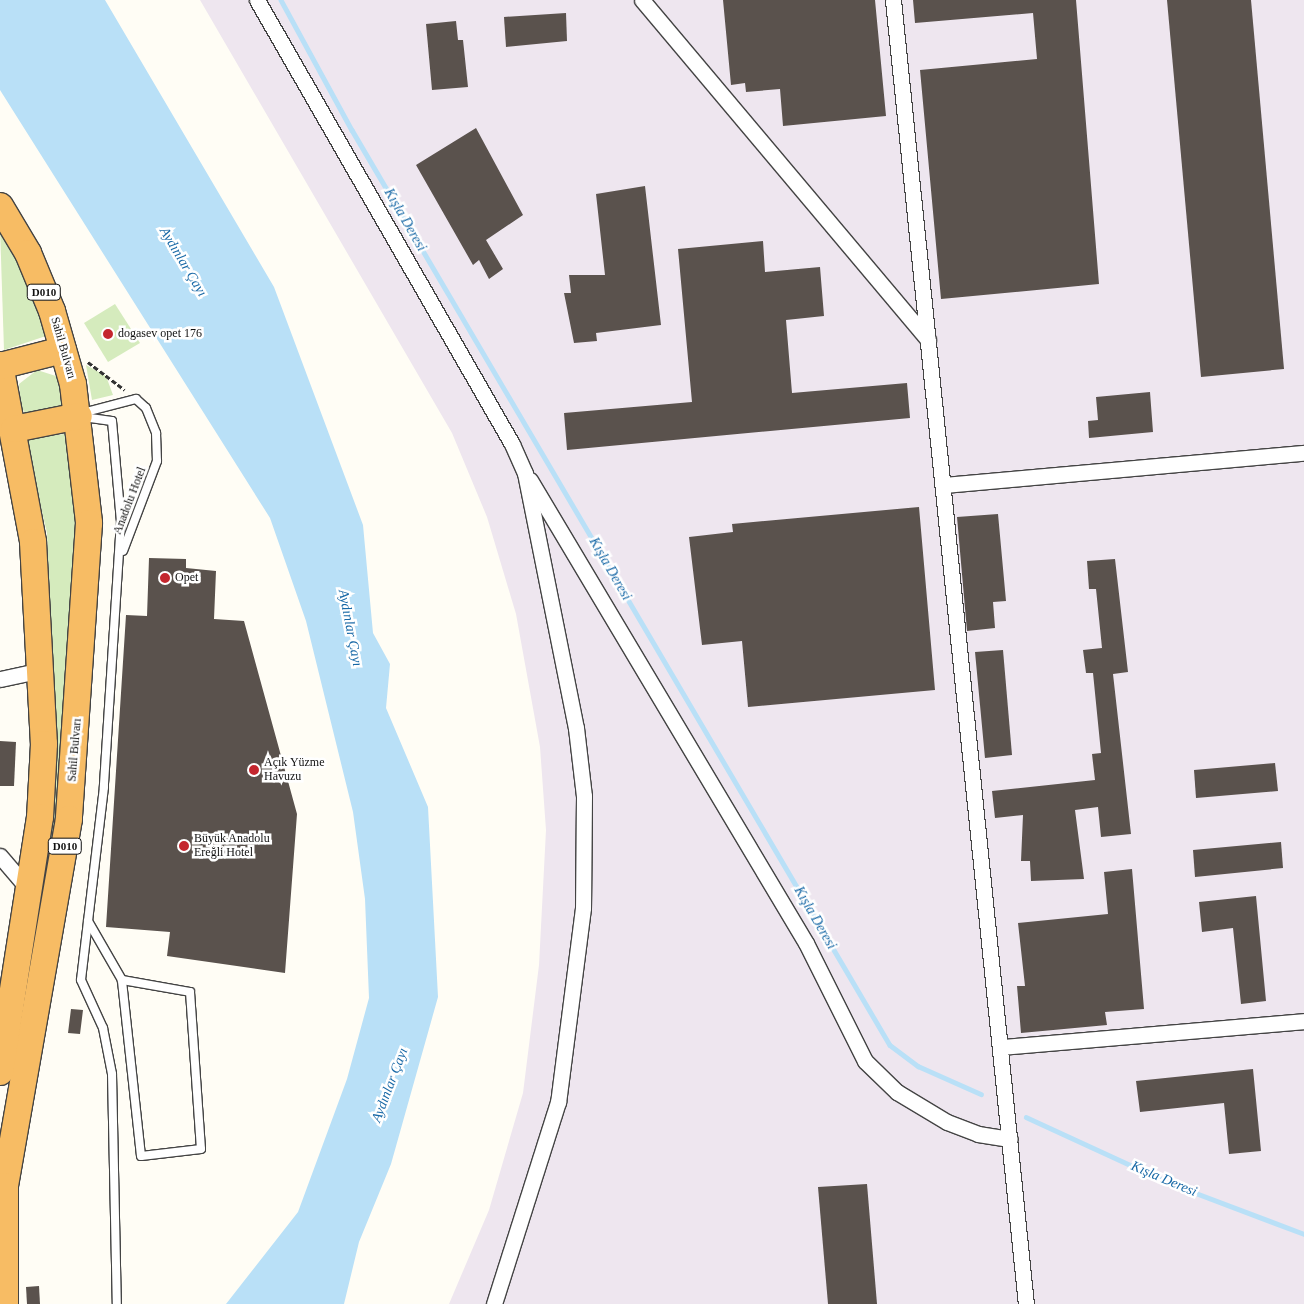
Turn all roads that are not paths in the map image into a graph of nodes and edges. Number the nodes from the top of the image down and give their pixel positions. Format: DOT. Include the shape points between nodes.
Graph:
graph roads {
  1 [pos="257,0"];
  2 [pos="642,0"];
  3 [pos="893,0"];
  4 [pos="0,206"];
  5 [pos="928,340"];
  6 [pos="75,355"];
  7 [pos="0,365"];
  8 [pos="4,399"];
  9 [pos="79,416"];
  10 [pos="14,429"];
  11 [pos="1304,453"];
  12 [pos="525,473"];
  13 [pos="943,485"];
  14 [pos="121,558"];
  15 [pos="42,670"];
  16 [pos="0,679"];
  17 [pos="0,856"];
  18 [pos="30,891"];
  19 [pos="88,921"];
  20 [pos="122,980"];
  21 [pos="1304,1021"];
  22 [pos="1002,1047"];
  23 [pos="0,1072"];
  24 [pos="1010,1139"];
  25 [pos="5,1304"];
  26 [pos="117,1304"];
  27 [pos="494,1304"];
  28 [pos="1026,1304"];
  1 -- 12 [label="street"];
  2 -- 5 [label="street"];
  3 -- 5 [label="street"];
  4 -- 6 [label="highway, Sahil Bulvarı / D010" via="28,253"];
  5 -- 13 [label="street"];
  6 -- 7 [label="highway"];
  6 -- 9 [label="highway, Sahil Bulvarı / D010"];
  7 -- 8 [label="highway, D010"];
  8 -- 10 [label="highway, D010"];
  9 -- 10 [label="highway"];
  9 -- 14 [label="lane" via="112,420"];
  9 -- 14 [label="lane, Anadolu Hotel" via="88,408 136,399 146,408 156,433 157,461"];
  9 -- 25 [label="highway, Sahil Bulvarı / D010" via="88,522 77,742 64,850 5,1186"];
  10 -- 15 [label="highway, D010" via="33,542"];
  11 -- 13 [label="street"];
  12 -- 24 [label="street" via="579,556 806,943 865,1061 897,1092 947,1122 978,1134"];
  12 -- 27 [label="street" via="576,728 584,796 583,908 558,1102"];
  13 -- 22 [label="street"];
  14 -- 19 [label="lane"];
  15 -- 16 [label="street"];
  15 -- 18 [label="highway, D010" via="40,817"];
  17 -- 18 [label="street"];
  18 -- 23 [label="highway, D010"];
  19 -- 20 [label="lane"];
  19 -- 26 [label="lane" via="81,980 103,1028 112,1074"];
  20 -- 20 [label="lane" via="190,992 201,1149 141,1156"];
  21 -- 22 [label="street"];
  22 -- 24 [label="street"];
  24 -- 28 [label="street"];
}
